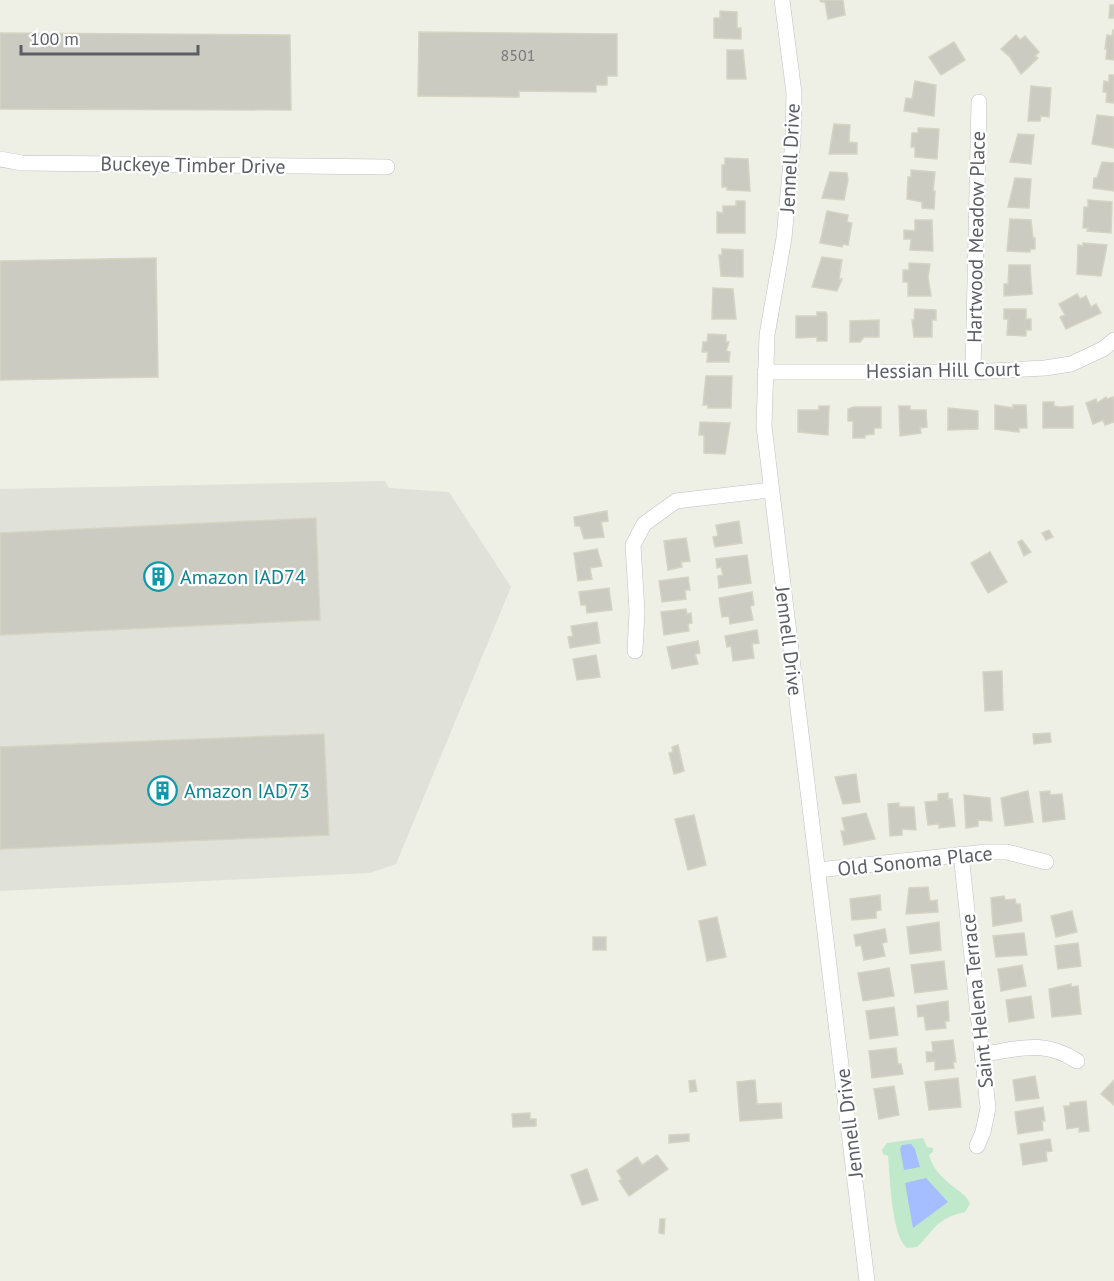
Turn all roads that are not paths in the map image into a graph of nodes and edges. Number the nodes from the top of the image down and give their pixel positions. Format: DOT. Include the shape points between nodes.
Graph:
graph roads {
  1 [pos="782,0"];
  2 [pos="979,102"];
  3 [pos="0,159"];
  4 [pos="387,167"];
  5 [pos="1114,340"];
  6 [pos="765,372"];
  7 [pos="973,372"];
  8 [pos="770,490"];
  9 [pos="635,651"];
  10 [pos="962,855"];
  11 [pos="1046,862"];
  12 [pos="818,870"];
  13 [pos="983,1054"];
  14 [pos="1077,1061"];
  15 [pos="977,1146"];
  16 [pos="867,1281"];
  1 -- 6 [label="street, Jennell Drive" via="794,93 791,187 772,295"];
  2 -- 7 [label="street, Hartwood Meadow Place"];
  3 -- 4 [label="street, Buckeye Timber Drive" via="22,163"];
  5 -- 7 [label="street, Hessian Hill Court" via="1103,350 1071,363"];
  6 -- 7 [label="street, Hessian Hill Court"];
  6 -- 8 [label="street, Jennell Drive" via="764,426"];
  8 -- 9 [label="street" via="676,501 644,524 633,545"];
  8 -- 12 [label="street, Jennell Drive"];
  10 -- 11 [label="street, Old Sonoma Place" via="1007,852"];
  10 -- 12 [label="street, Old Sonoma Place"];
  10 -- 13 [label="street, Saint Helena Terrace"];
  12 -- 16 [label="street, Jennell Drive"];
  13 -- 14 [label="street" via="1044,1046"];
  13 -- 15 [label="street, Saint Helena Terrace" via="988,1108"];
}
